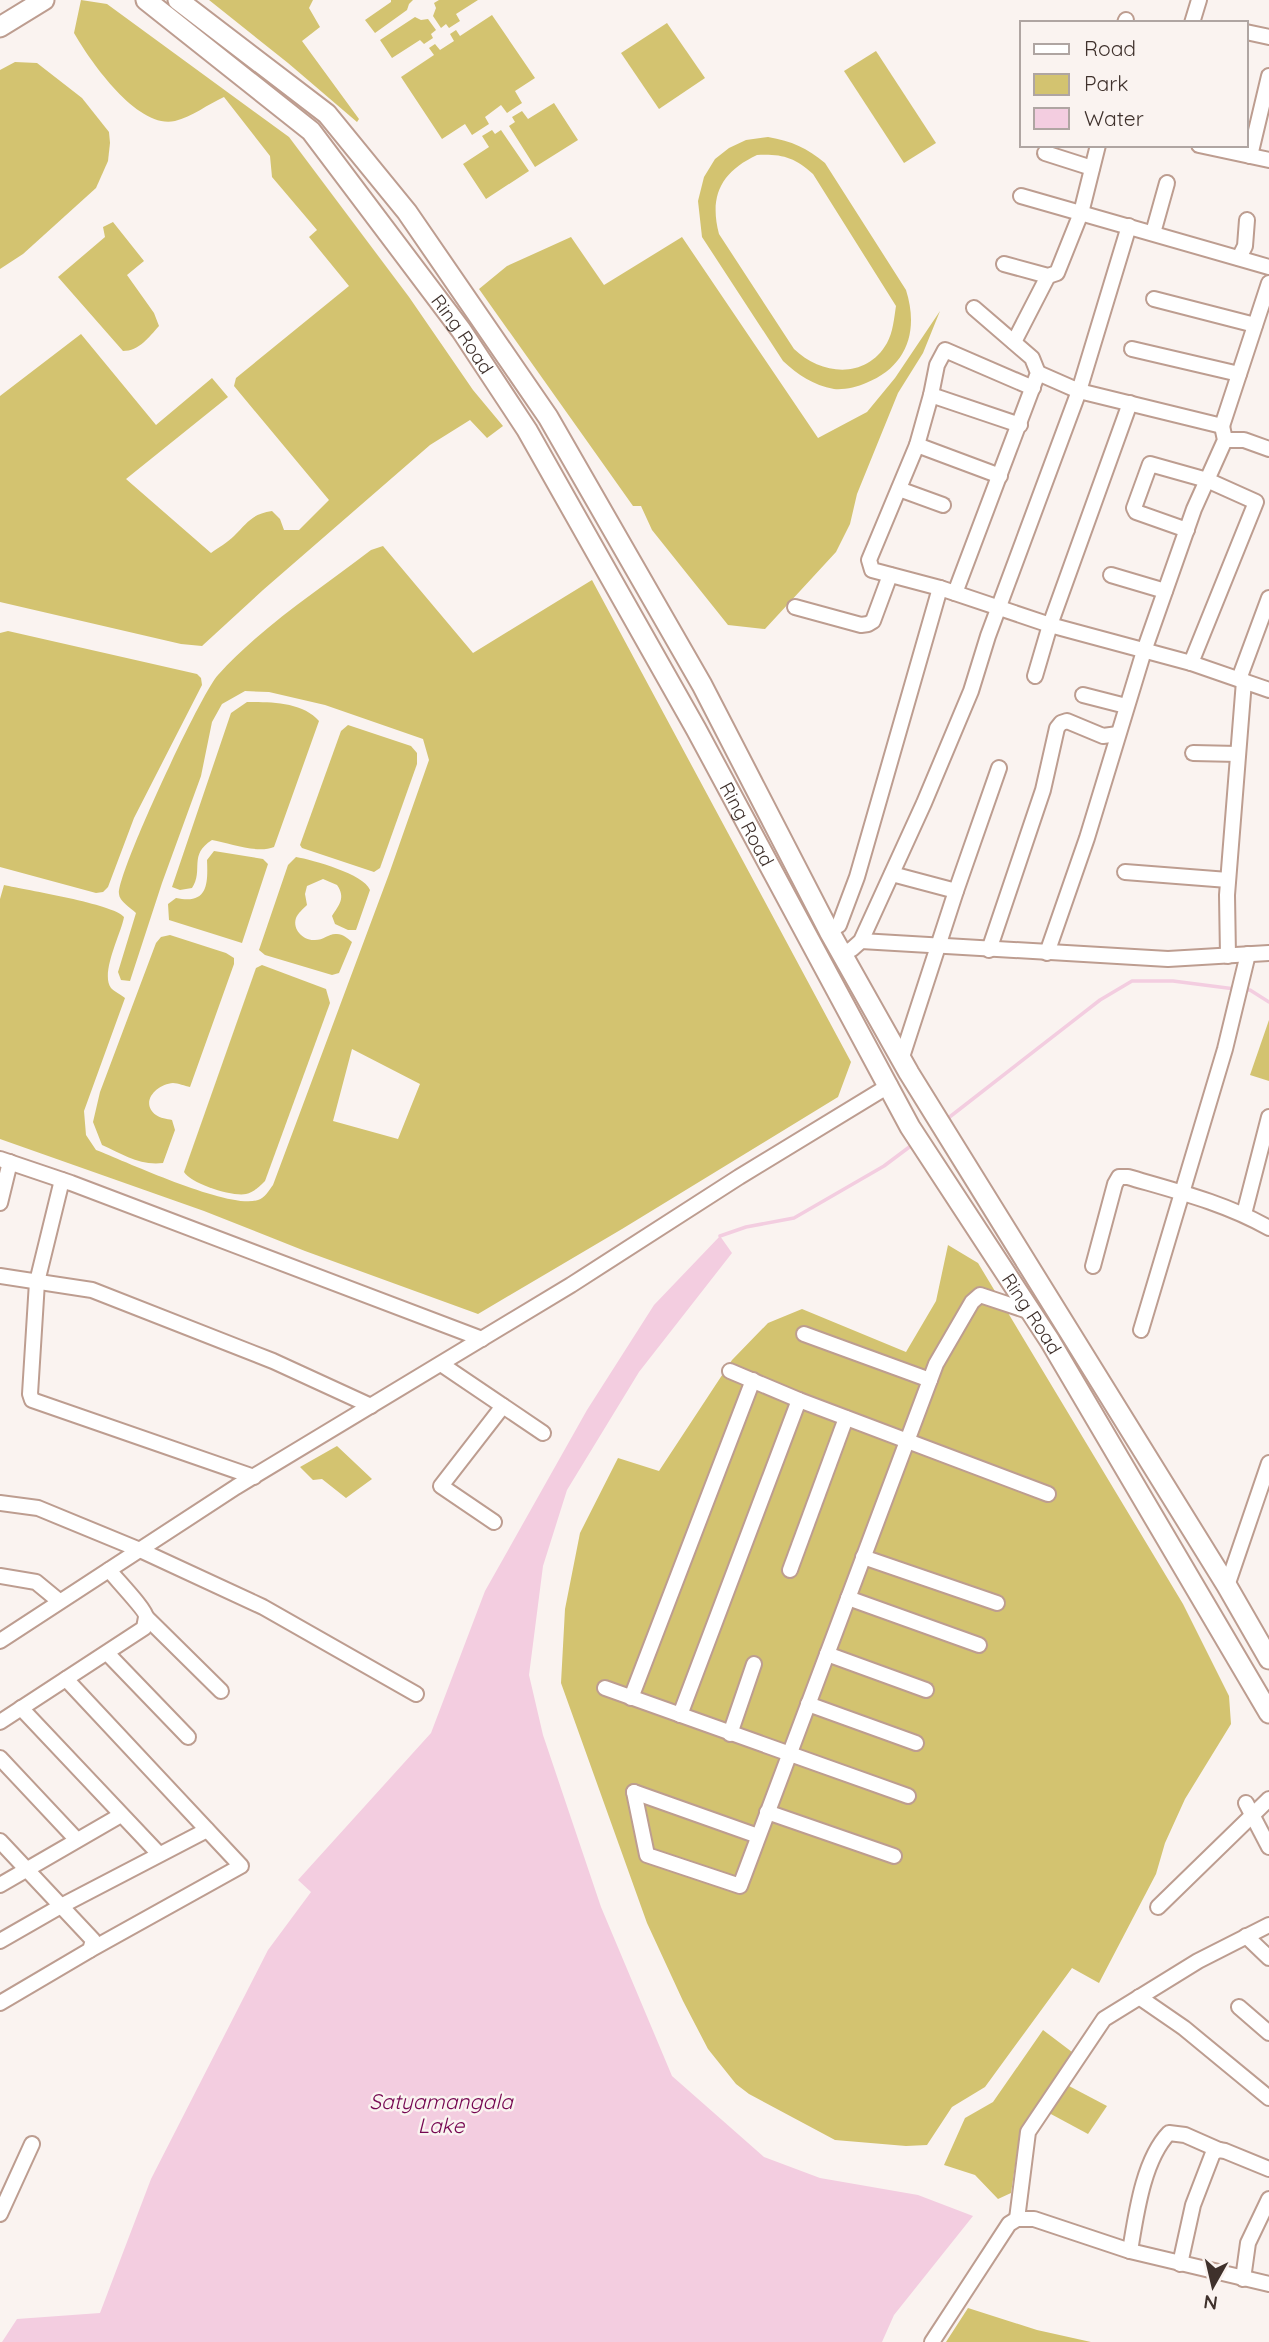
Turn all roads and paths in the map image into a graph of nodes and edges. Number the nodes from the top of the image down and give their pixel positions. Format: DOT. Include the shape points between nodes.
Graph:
graph roads {
  1 [pos="20,0"];
  2 [pos="44,0"];
  3 [pos="146,0"];
  4 [pos="178,0"];
  5 [pos="1199,0"];
  6 [pos="0,13"];
  7 [pos="1193,21"];
  8 [pos="0,27"];
  9 [pos="1248,32"];
  10 [pos="1269,37"];
  11 [pos="1269,76"];
  12 [pos="1097,147"];
  13 [pos="1208,147"];
  14 [pos="1045,153"];
  15 [pos="359,155"];
  16 [pos="1250,156"];
  17 [pos="1269,160"];
  18 [pos="338,168"];
  19 [pos="1092,168"];
  20 [pos="1167,183"];
  21 [pos="1021,196"];
  22 [pos="1081,213"];
  23 [pos="1248,220"];
  24 [pos="1129,226"];
  25 [pos="1153,233"];
  26 [pos="1239,258"];
  27 [pos="1004,264"];
  28 [pos="1269,267"];
  29 [pos="1048,276"];
  30 [pos="1269,283"];
  31 [pos="1154,299"];
  32 [pos="974,308"];
  33 [pos="1255,325"];
  34 [pos="1014,342"];
  35 [pos="1132,349"];
  36 [pos="1038,373"];
  37 [pos="1239,374"];
  38 [pos="1033,388"];
  39 [pos="1079,391"];
  40 [pos="931,395"];
  41 [pos="1130,403"];
  42 [pos="549,418"];
  43 [pos="1020,425"];
  44 [pos="527,430"];
  45 [pos="1224,433"];
  46 [pos="917,445"];
  47 [pos="1269,449"];
  48 [pos="1000,476"];
  49 [pos="1207,480"];
  50 [pos="899,489"];
  51 [pos="943,505"];
  52 [pos="1263,505"];
  53 [pos="1187,530"];
  54 [pos="890,575"];
  55 [pos="1111,575"];
  56 [pos="947,590"];
  57 [pos="1165,591"];
  58 [pos="1269,598"];
  59 [pos="795,607"];
  60 [pos="999,607"];
  61 [pos="1050,625"];
  62 [pos="1144,651"];
  63 [pos="1191,663"];
  64 [pos="1035,676"];
  65 [pos="1241,680"];
  66 [pos="1269,690"];
  67 [pos="1083,695"];
  68 [pos="1126,706"];
  69 [pos="1118,734"];
  70 [pos="1193,753"];
  71 [pos="1238,754"];
  72 [pos="999,768"];
  73 [pos="1125,872"];
  74 [pos="892,874"];
  75 [pos="1228,880"];
  76 [pos="956,891"];
  77 [pos="830,931"];
  78 [pos="861,941"];
  79 [pos="938,946"];
  80 [pos="989,950"];
  81 [pos="1047,953"];
  82 [pos="1269,953"];
  83 [pos="842,954"];
  84 [pos="1248,954"];
  85 [pos="1228,956"];
  86 [pos="905,1067"];
  87 [pos="890,1085"];
  88 [pos="1269,1117"];
  89 [pos="5,1161"];
  90 [pos="62,1180"];
  91 [pos="1182,1192"];
  92 [pos="0,1203"];
  93 [pos="1244,1214"];
  94 [pos="1269,1228"];
  95 [pos="1093,1266"];
  96 [pos="0,1276"];
  97 [pos="37,1282"];
  98 [pos="1031,1312"];
  99 [pos="1141,1330"];
  100 [pos="804,1334"];
  101 [pos="482,1339"];
  102 [pos="441,1364"];
  103 [pos="730,1371"];
  104 [pos="753,1380"];
  105 [pos="930,1380"];
  106 [pos="799,1400"];
  107 [pos="371,1406"];
  108 [pos="503,1406"];
  109 [pos="846,1418"];
  110 [pos="543,1433"];
  111 [pos="907,1441"];
  112 [pos="1269,1463"];
  113 [pos="254,1477"];
  114 [pos="1265,1489"];
  115 [pos="1048,1494"];
  116 [pos="0,1503"];
  117 [pos="494,1522"];
  118 [pos="140,1550"];
  119 [pos="863,1557"];
  120 [pos="109,1570"];
  121 [pos="790,1570"];
  122 [pos="0,1576"];
  123 [pos="1227,1586"];
  124 [pos="848,1598"];
  125 [pos="59,1601"];
  126 [pos="1202,1601"];
  127 [pos="998,1603"];
  128 [pos="146,1617"];
  129 [pos="0,1641"];
  130 [pos="979,1645"];
  131 [pos="107,1653"];
  132 [pos="827,1654"];
  133 [pos="1269,1659"];
  134 [pos="754,1664"];
  135 [pos="66,1679"];
  136 [pos="605,1688"];
  137 [pos="926,1690"];
  138 [pos="221,1691"];
  139 [pos="416,1695"];
  140 [pos="631,1698"];
  141 [pos="808,1704"];
  142 [pos="21,1708"];
  143 [pos="1269,1713"];
  144 [pos="680,1715"];
  145 [pos="0,1722"];
  146 [pos="730,1734"];
  147 [pos="188,1737"];
  148 [pos="916,1743"];
  149 [pos="789,1755"];
  150 [pos="0,1758"];
  151 [pos="908,1796"];
  152 [pos="1269,1800"];
  153 [pos="1249,1810"];
  154 [pos="767,1812"];
  155 [pos="121,1815"];
  156 [pos="207,1830"];
  157 [pos="758,1836"];
  158 [pos="77,1840"];
  159 [pos="0,1841"];
  160 [pos="1269,1847"];
  161 [pos="159,1854"];
  162 [pos="894,1856"];
  163 [pos="27,1869"];
  164 [pos="0,1885"];
  165 [pos="61,1906"];
  166 [pos="1158,1907"];
  167 [pos="1269,1925"];
  168 [pos="1247,1936"];
  169 [pos="0,1941"];
  170 [pos="90,1950"];
  171 [pos="1269,1958"];
  172 [pos="1139,1997"];
  173 [pos="0,2003"];
  174 [pos="1239,2007"];
  175 [pos="1269,2033"];
  176 [pos="1269,2098"];
  177 [pos="32,2144"];
  178 [pos="1219,2150"];
  179 [pos="1269,2169"];
  180 [pos="1269,2199"];
  181 [pos="0,2214"];
  182 [pos="1017,2219"];
  183 [pos="1130,2251"];
  184 [pos="1181,2264"];
  185 [pos="1243,2279"];
  186 [pos="1269,2284"];
  187 [pos="932,2342"];
  1 -- 6 [label="main road"];
  2 -- 8 [label="main road"];
  3 -- 18 [label="main road, Ring Road" via="311,131"];
  4 -- 15 [label="main road, Ring Road" via="327,114"];
  5 -- 7 [label="street"];
  9 -- 10 [label="street"];
  11 -- 16 [label="street"];
  12 -- 19 [label="street"];
  13 -- 16 [label="street"];
  14 -- 19 [label="street"];
  15 -- 18 [label="main road"];
  15 -- 42 [label="main road, Ring Road" via="407,212"];
  16 -- 17 [label="street"];
  18 -- 44 [label="main road, Ring Road" via="461,330"];
  19 -- 22 [label="street"];
  20 -- 25 [label="street"];
  21 -- 22 [label="street"];
  22 -- 24 [label="street"];
  22 -- 29 [label="street" via="1057,273"];
  23 -- 26 [label="street"];
  24 -- 25 [label="street"];
  24 -- 39 [label="street"];
  25 -- 26 [label="street"];
  26 -- 28 [label="street"];
  27 -- 29 [label="street"];
  29 -- 34 [label="street"];
  30 -- 33 [label="street"];
  31 -- 33 [label="street"];
  32 -- 34 [label="street"];
  33 -- 37 [label="street"];
  34 -- 36 [label="street" via="1032,358"];
  35 -- 37 [label="street"];
  36 -- 38 [label="street"];
  36 -- 39 [label="street"];
  37 -- 45 [label="street"];
  38 -- 40 [label="street" via="944,350"];
  38 -- 43 [label="street"];
  39 -- 41 [label="street"];
  39 -- 60 [label="street"];
  40 -- 43 [label="street"];
  40 -- 46 [label="street"];
  41 -- 45 [label="street"];
  41 -- 61 [label="street"];
  42 -- 44 [label="main road"];
  42 -- 77 [label="main road, Ring Road" via="702,685"];
  43 -- 48 [label="street"];
  44 -- 87 [label="main road, Ring Road"];
  45 -- 47 [label="street"];
  45 -- 49 [label="street"];
  46 -- 48 [label="street"];
  46 -- 50 [label="street"];
  48 -- 56 [label="street"];
  49 -- 52 [label="street"];
  49 -- 53 [label="street"];
  49 -- 53 [label="street" via="1154,463 1147,467 1136,512"];
  50 -- 51 [label="street"];
  50 -- 54 [label="street" via="869,561 872,570"];
  52 -- 63 [label="street"];
  53 -- 57 [label="street"];
  54 -- 56 [label="street"];
  54 -- 59 [label="street" via="868,624"];
  55 -- 57 [label="street"];
  56 -- 60 [label="street"];
  56 -- 77 [label="street" via="857,877 839,925"];
  57 -- 62 [label="street"];
  58 -- 65 [label="street"];
  60 -- 61 [label="street"];
  60 -- 74 [label="street" via="971,691"];
  61 -- 62 [label="street"];
  61 -- 64 [label="street"];
  62 -- 63 [label="street"];
  62 -- 68 [label="street"];
  63 -- 65 [label="street"];
  65 -- 66 [label="street"];
  65 -- 71 [label="street"];
  67 -- 68 [label="street"];
  68 -- 69 [label="street"];
  69 -- 80 [label="street" via="1095,734 1067,721 1057,728 1043,790"];
  69 -- 81 [label="street"];
  70 -- 71 [label="street"];
  71 -- 75 [label="street"];
  72 -- 76 [label="street"];
  73 -- 75 [label="street"];
  74 -- 76 [label="street"];
  74 -- 78 [label="street"];
  75 -- 85 [label="street"];
  76 -- 79 [label="street"];
  77 -- 83 [label="main road, Ring Road"];
  78 -- 79 [label="street"];
  78 -- 83 [label="street"];
  79 -- 80 [label="street"];
  79 -- 86 [label="street"];
  80 -- 81 [label="street"];
  81 -- 85 [label="street" via="1168,959"];
  82 -- 84 [label="street"];
  83 -- 86 [label="main road, Ring Road"];
  84 -- 85 [label="street"];
  84 -- 91 [label="street"];
  86 -- 87 [label="main road"];
  86 -- 123 [label="main road, Ring Road"];
  87 -- 98 [label="main road, Ring Road" via="936,1168"];
  87 -- 101 [label="street"];
  88 -- 93 [label="street"];
  89 -- 90 [label="street"];
  89 -- 92 [label="street"];
  90 -- 97 [label="street"];
  90 -- 101 [label="street"];
  91 -- 93 [label="street"];
  91 -- 95 [label="street" via="1119,1177"];
  91 -- 99 [label="street"];
  93 -- 94 [label="street"];
  96 -- 97 [label="street"];
  97 -- 107 [label="street" via="92,1290 273,1360"];
  97 -- 113 [label="street" via="32,1400"];
  98 -- 105 [label="street" via="980,1295"];
  98 -- 126 [label="main road, Ring Road"];
  100 -- 105 [label="street"];
  101 -- 102 [label="street"];
  102 -- 107 [label="street"];
  102 -- 108 [label="street"];
  103 -- 104 [label="street"];
  104 -- 106 [label="street"];
  104 -- 140 [label="street"];
  105 -- 111 [label="street"];
  106 -- 109 [label="street"];
  106 -- 144 [label="street"];
  107 -- 113 [label="street"];
  108 -- 110 [label="street"];
  108 -- 117 [label="street" via="441,1486"];
  109 -- 111 [label="street"];
  109 -- 121 [label="street"];
  111 -- 115 [label="street"];
  111 -- 119 [label="street"];
  112 -- 114 [label="street"];
  113 -- 118 [label="street"];
  114 -- 123 [label="street"];
  116 -- 118 [label="street" via="38,1508"];
  118 -- 120 [label="street"];
  118 -- 139 [label="street" via="263,1607"];
  119 -- 124 [label="street"];
  119 -- 127 [label="street"];
  120 -- 125 [label="street"];
  120 -- 128 [label="street"];
  122 -- 125 [label="street" via="36,1582"];
  123 -- 126 [label="main road"];
  123 -- 133 [label="main road, Ring Road"];
  124 -- 130 [label="street"];
  124 -- 132 [label="street"];
  125 -- 129 [label="street"];
  126 -- 143 [label="main road, Ring Road"];
  128 -- 131 [label="street" via="144,1628"];
  128 -- 138 [label="street"];
  131 -- 135 [label="street"];
  131 -- 147 [label="street"];
  132 -- 137 [label="street"];
  132 -- 141 [label="street"];
  134 -- 146 [label="street"];
  135 -- 142 [label="street"];
  135 -- 156 [label="street"];
  136 -- 140 [label="street"];
  140 -- 144 [label="street"];
  141 -- 148 [label="street"];
  141 -- 149 [label="street"];
  142 -- 145 [label="street"];
  142 -- 155 [label="street"];
  144 -- 146 [label="street"];
  146 -- 149 [label="street"];
  149 -- 151 [label="street"];
  149 -- 154 [label="street"];
  150 -- 158 [label="street"];
  152 -- 153 [label="street"];
  153 -- 160 [label="street"];
  153 -- 166 [label="street"];
  154 -- 157 [label="street"];
  154 -- 162 [label="street"];
  155 -- 158 [label="street"];
  155 -- 161 [label="street"];
  156 -- 161 [label="street"];
  156 -- 170 [label="street" via="241,1866"];
  157 -- 157 [label="street" via="740,1886 647,1855 634,1792"];
  158 -- 163 [label="street"];
  159 -- 163 [label="street"];
  161 -- 165 [label="street"];
  163 -- 164 [label="street"];
  163 -- 165 [label="street"];
  165 -- 169 [label="street"];
  165 -- 170 [label="street" via="93,1940"];
  167 -- 168 [label="street"];
  168 -- 171 [label="street"];
  168 -- 172 [label="street"];
  170 -- 173 [label="street"];
  172 -- 176 [label="street"];
  172 -- 182 [label="street" via="1104,2019 1028,2132"];
  174 -- 175 [label="street"];
  177 -- 181 [label="street"];
  178 -- 179 [label="street"];
  178 -- 183 [label="street" via="1185,2134 1169,2133 1163,2139 1147,2170"];
  178 -- 184 [label="street" via="1213,2153 1193,2205"];
  180 -- 185 [label="street" via="1248,2243"];
  182 -- 183 [label="street" via="1034,2219"];
  182 -- 187 [label="street" via="1009,2224"];
  183 -- 184 [label="street"];
  184 -- 185 [label="street"];
  185 -- 186 [label="street"];
}
